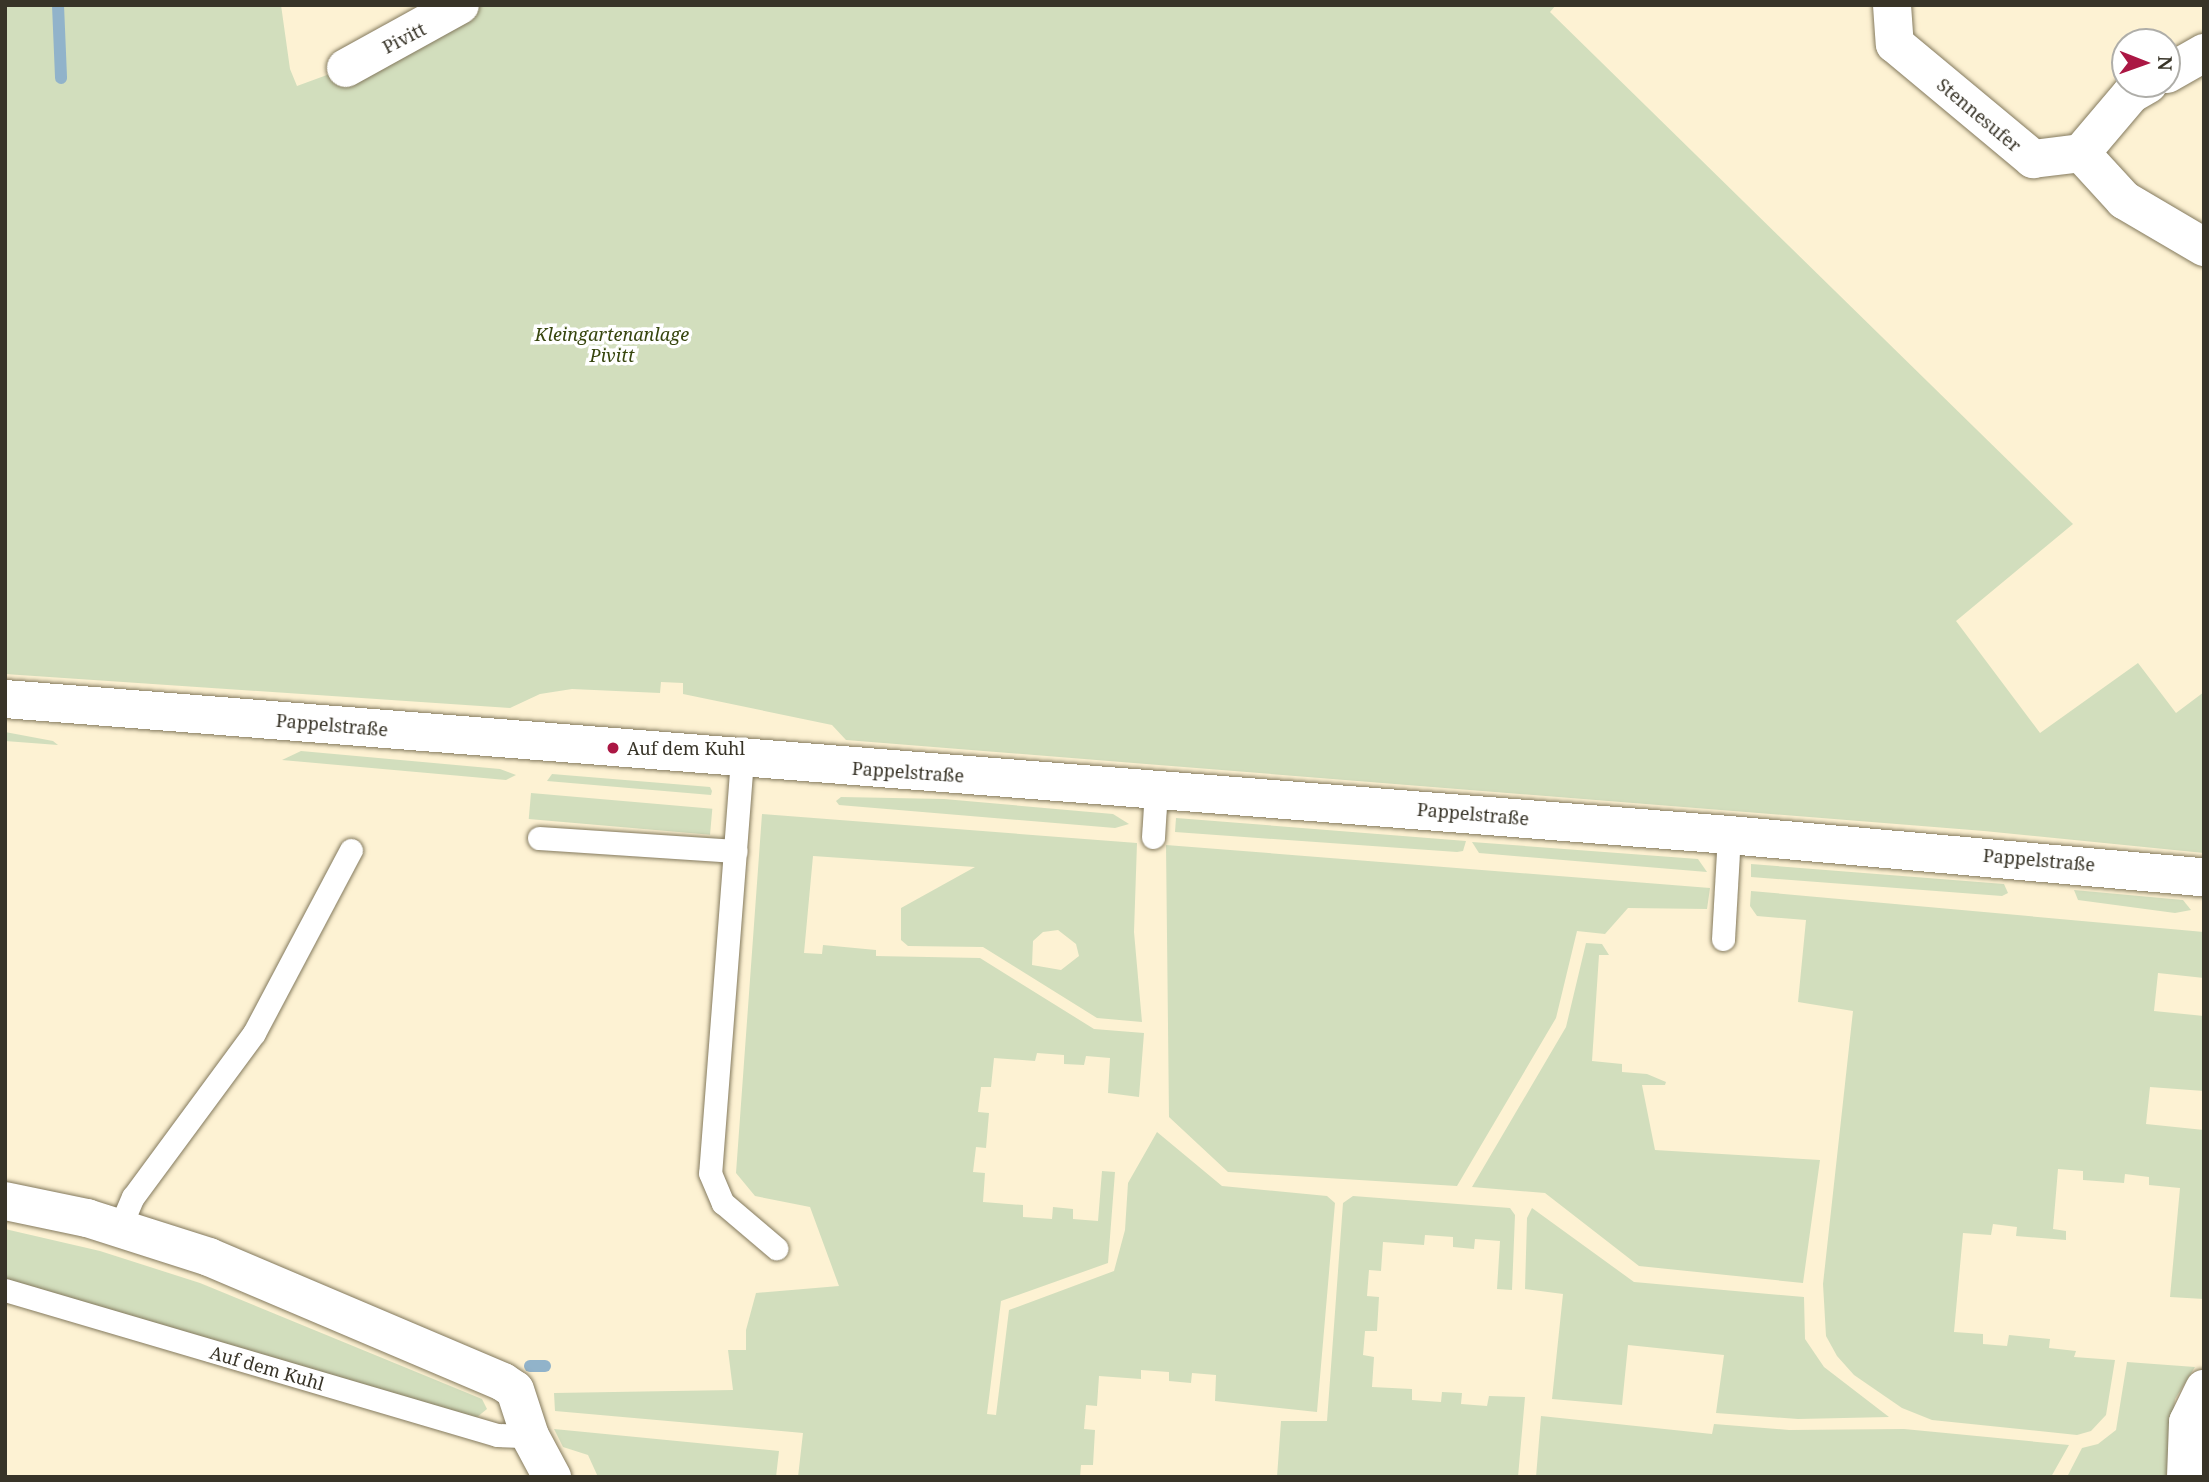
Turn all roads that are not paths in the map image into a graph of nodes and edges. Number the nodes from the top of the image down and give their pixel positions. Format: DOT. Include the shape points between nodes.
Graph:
graph roads {
  1 [pos="460,5"];
  2 [pos="1892,5"];
  3 [pos="2204,53"];
  4 [pos="2181,66"];
  5 [pos="346,68"];
  6 [pos="2128,98"];
  7 [pos="2081,153"];
  8 [pos="2204,247"];
  9 [pos="5,699"];
  10 [pos="742,760"];
  11 [pos="1156,790"];
  12 [pos="1729,835"];
  13 [pos="1153,836"];
  14 [pos="539,838"];
  15 [pos="351,850"];
  16 [pos="736,851"];
  17 [pos="2204,877"];
  18 [pos="1723,939"];
  19 [pos="5,1201"];
  20 [pos="120,1227"];
  21 [pos="776,1248"];
  22 [pos="5,1290"];
  23 [pos="2204,1389"];
  24 [pos="530,1436"];
  25 [pos="552,1477"];
  26 [pos="2186,1477"];
  1 -- 5 [label="street, Pivitt"];
  2 -- 7 [label="street, Stennesufer" via="1895,44 2032,159"];
  3 -- 4 [label="street"];
  6 -- 7 [label="street"];
  7 -- 8 [label="street" via="2124,200"];
  9 -- 10 [label="street, Pappelstraße"];
  10 -- 11 [label="street, Pappelstraße"];
  10 -- 16 [label="lane"];
  11 -- 12 [label="street, Pappelstraße"];
  11 -- 13 [label="lane"];
  12 -- 17 [label="street, Pappelstraße"];
  12 -- 18 [label="lane"];
  14 -- 16 [label="lane"];
  15 -- 20 [label="lane" via="254,1033 133,1197"];
  16 -- 21 [label="lane" via="710,1173 723,1203"];
  19 -- 20 [label="street"];
  20 -- 24 [label="street" via="209,1257 503,1382 515,1390"];
  22 -- 24 [label="lane, Auf dem Kuhl" via="497,1436"];
  23 -- 26 [label="street" via="2188,1422"];
  24 -- 25 [label="street"];
}
